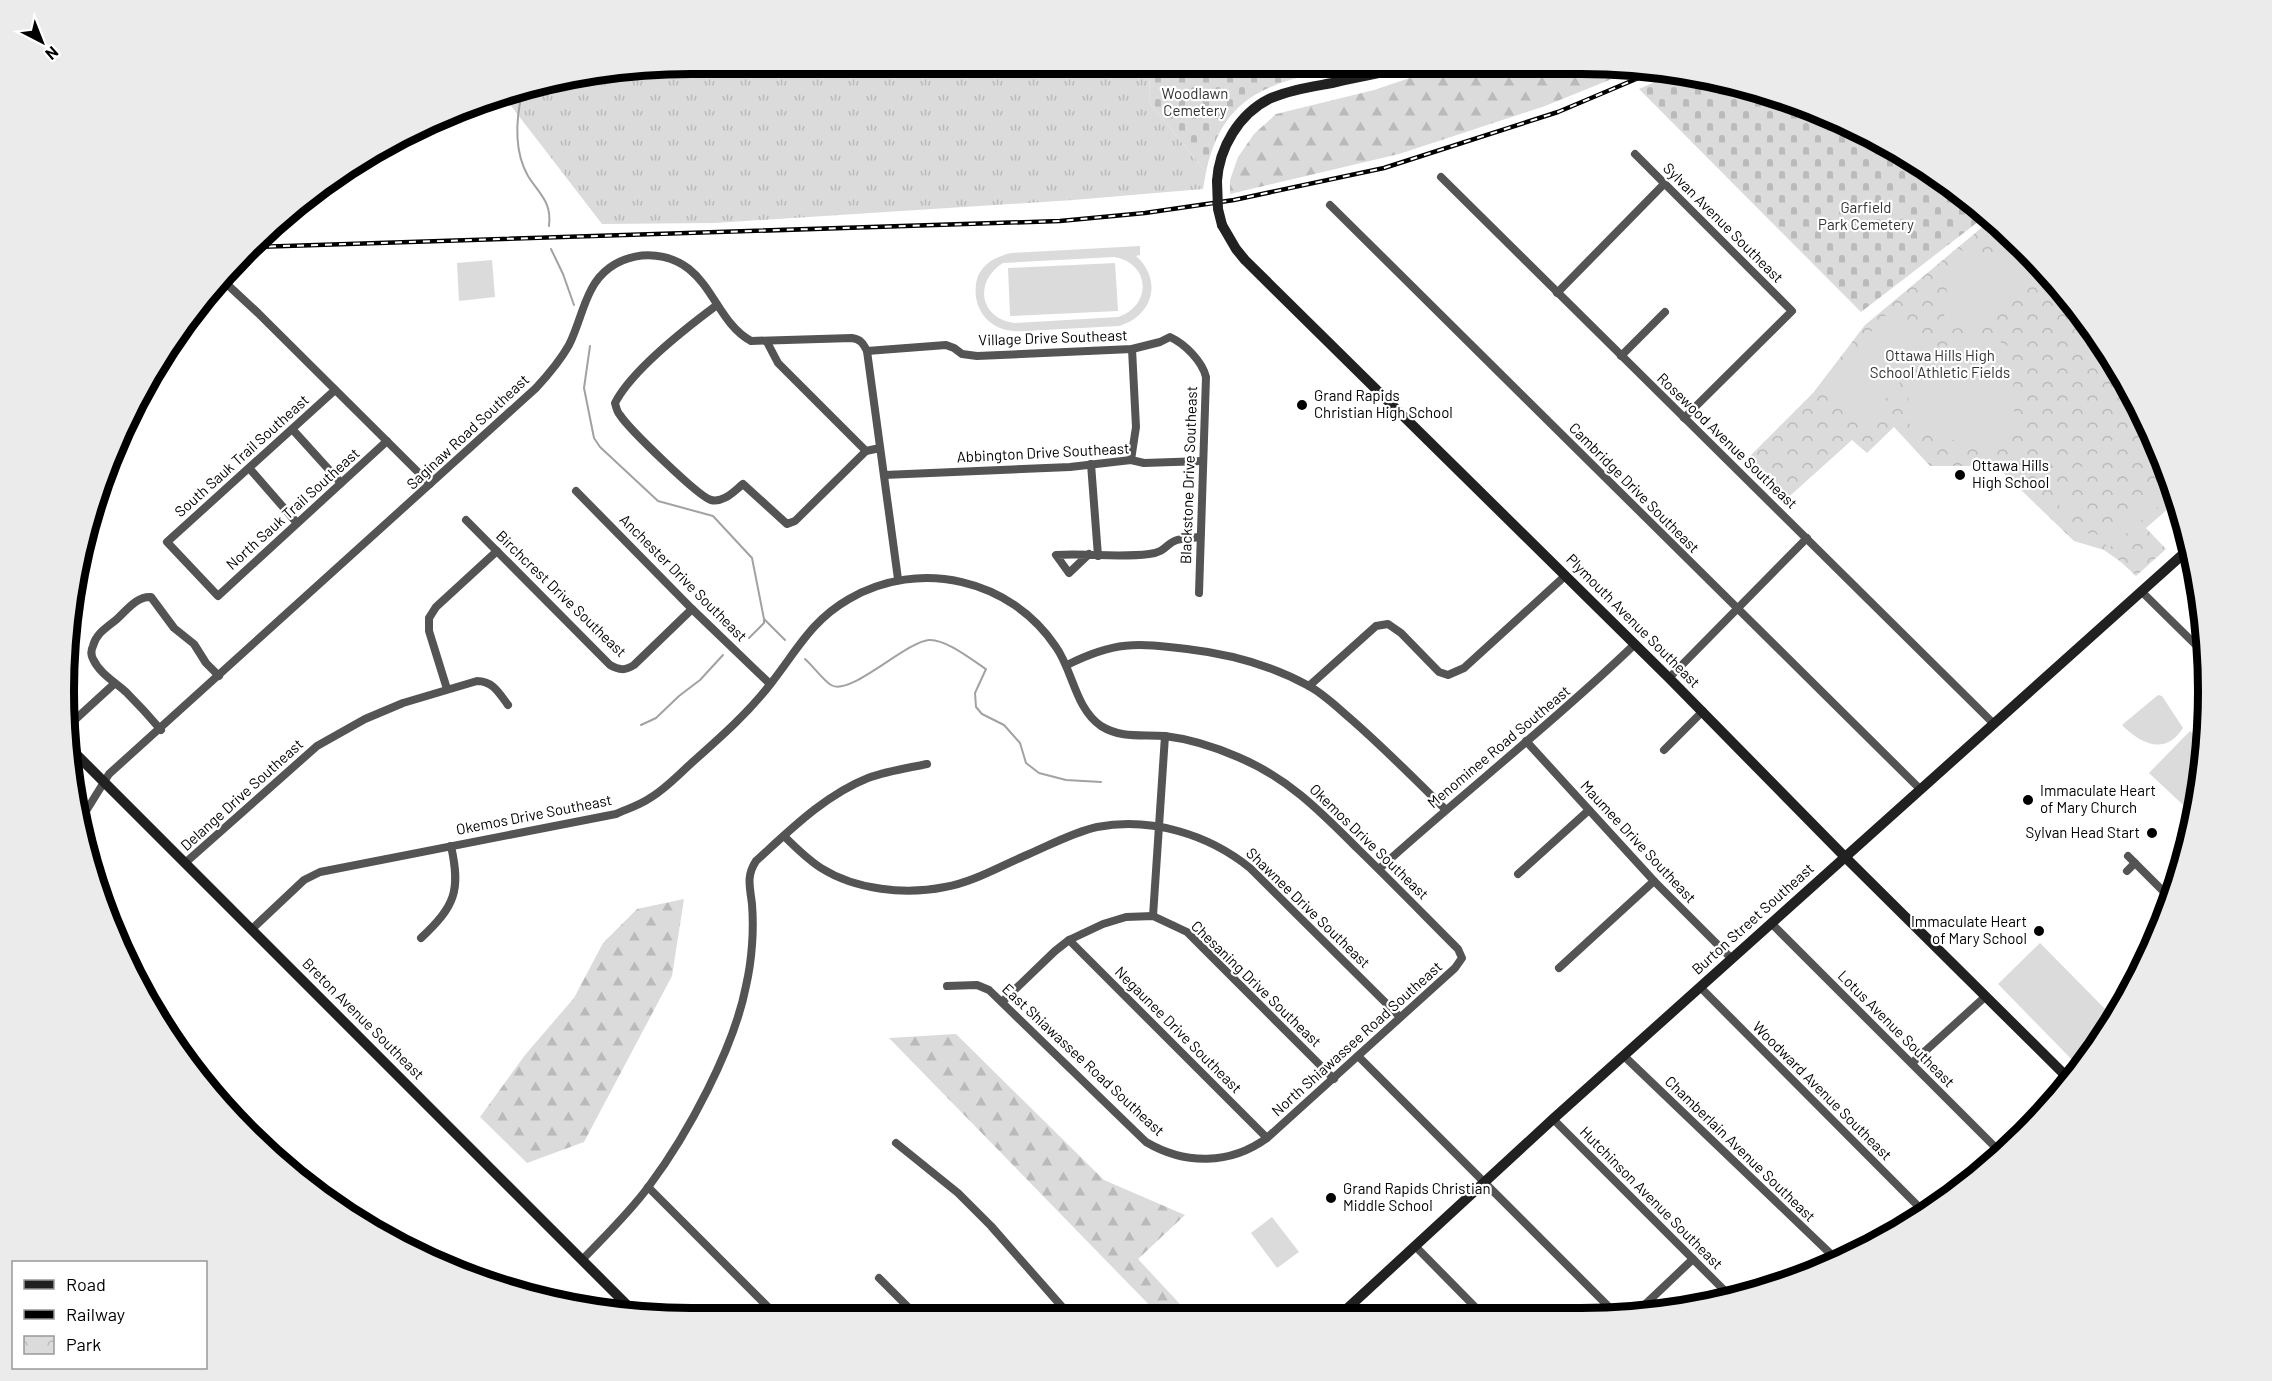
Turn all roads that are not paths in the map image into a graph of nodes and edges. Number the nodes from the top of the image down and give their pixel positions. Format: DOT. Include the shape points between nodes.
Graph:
graph roads {
  1 [pos="1371,74"];
  2 [pos="1635,154"];
  3 [pos="1441,177"];
  4 [pos="1664,184"];
  5 [pos="1330,205"];
  6 [pos="226,286"];
  7 [pos="1557,293"];
  8 [pos="717,305"];
  9 [pos="1665,312"];
  10 [pos="1170,337"];
  11 [pos="767,342"];
  12 [pos="1132,349"];
  13 [pos="867,351"];
  14 [pos="1621,356"];
  15 [pos="335,390"];
  16 [pos="1684,418"];
  17 [pos="293,430"];
  18 [pos="387,441"];
  19 [pos="880,448"];
  20 [pos="866,451"];
  21 [pos="1131,460"];
  22 [pos="1203,460"];
  23 [pos="1091,464"];
  24 [pos="250,469"];
  25 [pos="884,475"];
  26 [pos="341,483"];
  27 [pos="430,484"];
  28 [pos="576,491"];
  29 [pos="466,520"];
  30 [pos="297,523"];
  31 [pos="1200,537"];
  32 [pos="1807,538"];
  33 [pos="497,551"];
  34 [pos="2183,554"];
  35 [pos="1566,576"];
  36 [pos="898,579"];
  37 [pos="2141,591"];
  38 [pos="1199,593"];
  39 [pos="218,596"];
  40 [pos="692,609"];
  41 [pos="1737,609"];
  42 [pos="1635,644"];
  43 [pos="2197,647"];
  44 [pos="1067,665"];
  45 [pos="219,676"];
  46 [pos="1669,678"];
  47 [pos="114,684"];
  48 [pos="770,684"];
  49 [pos="1309,686"];
  50 [pos="447,689"];
  51 [pos="508,705"];
  52 [pos="1702,711"];
  53 [pos="75,721"];
  54 [pos="1994,723"];
  55 [pos="161,730"];
  56 [pos="1165,736"];
  57 [pos="1526,741"];
  58 [pos="1664,750"];
  59 [pos="77,755"];
  60 [pos="927,764"];
  61 [pos="104,782"];
  62 [pos="1920,789"];
  63 [pos="1445,809"];
  64 [pos="1589,810"];
  65 [pos="85,812"];
  66 [pos="1160,827"];
  67 [pos="784,836"];
  68 [pos="451,846"];
  69 [pos="2128,856"];
  70 [pos="1845,857"];
  71 [pos="184,863"];
  72 [pos="2135,863"];
  73 [pos="1379,869"];
  74 [pos="2127,871"];
  75 [pos="1518,874"];
  76 [pos="1654,881"];
  77 [pos="2165,893"];
  78 [pos="1154,916"];
  79 [pos="1771,923"];
  80 [pos="252,928"];
  81 [pos="422,938"];
  82 [pos="1070,940"];
  83 [pos="1462,958"];
  84 [pos="1732,959"];
  85 [pos="1559,968"];
  86 [pos="947,986"];
  87 [pos="1700,987"];
  88 [pos="1986,996"];
  89 [pos="1003,1001"];
  90 [pos="1400,1017"];
  91 [pos="1358,1056"];
  92 [pos="1624,1056"];
  93 [pos="1912,1063"];
  94 [pos="2064,1074"];
  95 [pos="1334,1078"];
  96 [pos="1553,1119"];
  97 [pos="1267,1138"];
  98 [pos="896,1143"];
  99 [pos="1995,1147"];
  100 [pos="1485,1183"];
  101 [pos="648,1187"];
  102 [pos="1919,1207"];
  103 [pos="1415,1246"];
  104 [pos="1831,1255"];
  105 [pos="1694,1259"];
  106 [pos="582,1260"];
  107 [pos="879,1278"];
  108 [pos="1725,1290"];
  109 [pos="626,1304"];
  110 [pos="1645,1304"];
  111 [pos="1609,1307"];
  112 [pos="769,1308"];
  113 [pos="909,1308"];
  114 [pos="1063,1308"];
  115 [pos="1351,1308"];
  116 [pos="1476,1308"];
  1 -- 35 [label="main road, Plymouth Avenue Southeast, bridge" via="1268,100 1240,122 1219,166 1218,209 1222,225 1245,260"];
  2 -- 4 [label="street, Sylvan Avenue Southeast"];
  3 -- 7 [label="street, Rosewood Avenue Southeast"];
  4 -- 7 [label="street"];
  4 -- 16 [label="street, Sylvan Avenue Southeast" via="1792,311"];
  5 -- 41 [label="street, Cambridge Drive Southeast"];
  6 -- 15 [label="street" via="239,294"];
  7 -- 14 [label="street, Rosewood Avenue Southeast"];
  8 -- 11 [label="street, Saginaw Road Southeast" via="739,333 751,341"];
  8 -- 20 [label="street" via="680,333 622,389 615,403 619,414 658,454 711,500 720,500 743,484 787,524 795,521"];
  8 -- 27 [label="street, Saginaw Road Southeast" via="695,275 672,260 637,255 612,266 590,290 578,327 552,370"];
  9 -- 14 [label="street"];
  10 -- 12 [label="street, Village Drive Southeast"];
  10 -- 22 [label="street, Blackstone Drive Southeast" via="1204,370 1206,377"];
  11 -- 13 [label="street, Saginaw Road Southeast" via="852,338 858,339"];
  11 -- 20 [label="street" via="778,363"];
  12 -- 13 [label="street, Village Drive Southeast" via="977,356 962,354 946,345"];
  12 -- 21 [label="street" via="1136,427"];
  13 -- 19 [label="street"];
  14 -- 16 [label="street, Rosewood Avenue Southeast"];
  15 -- 17 [label="street, South Sauk Trail Southeast"];
  15 -- 18 [label="street"];
  16 -- 32 [label="street, Rosewood Avenue Southeast"];
  17 -- 24 [label="street, South Sauk Trail Southeast"];
  17 -- 26 [label="street"];
  18 -- 26 [label="street, North Sauk Trail Southeast"];
  18 -- 27 [label="street"];
  19 -- 20 [label="street"];
  19 -- 25 [label="street"];
  21 -- 22 [label="street, Abbington Drive Southeast"];
  21 -- 23 [label="street, Abbington Drive Southeast"];
  22 -- 31 [label="street, Blackstone Drive Southeast"];
  23 -- 25 [label="street, Abbington Drive Southeast"];
  23 -- 31 [label="street" via="1093,555 1162,552 1175,540"];
  24 -- 30 [label="street"];
  24 -- 39 [label="street, South Sauk Trail Southeast" via="167,542"];
  25 -- 36 [label="street"];
  26 -- 30 [label="street, North Sauk Trail Southeast"];
  27 -- 45 [label="street, Saginaw Road Southeast"];
  28 -- 40 [label="street, Anchester Drive Southeast"];
  29 -- 33 [label="street, Birchcrest Drive Southeast"];
  30 -- 39 [label="street, North Sauk Trail Southeast"];
  31 -- 38 [label="street, Blackstone Drive Southeast"];
  32 -- 41 [label="street"];
  32 -- 54 [label="street, Rosewood Avenue Southeast"];
  33 -- 40 [label="street, Birchcrest Drive Southeast" via="617,669 634,665"];
  33 -- 50 [label="street" via="429,618 429,631"];
  34 -- 37 [label="main road, Burton Street Southeast"];
  35 -- 42 [label="main road, Plymouth Avenue Southeast"];
  35 -- 49 [label="street" via="1464,669 1448,675 1439,672 1388,624 1376,626"];
  36 -- 44 [label="street, Okemos Drive Southeast" via="957,581 1005,599 1045,632"];
  36 -- 48 [label="street, Okemos Drive Southeast" via="864,591 828,613 801,641"];
  37 -- 43 [label="street"];
  37 -- 54 [label="main road, Burton Street Southeast"];
  40 -- 48 [label="street, Anchester Drive Southeast"];
  41 -- 46 [label="street"];
  41 -- 62 [label="street, Cambridge Drive Southeast"];
  42 -- 46 [label="main road, Plymouth Avenue Southeast"];
  42 -- 57 [label="street, Menominee Road Southeast"];
  44 -- 49 [label="street" via="1094,651 1137,644 1231,656"];
  44 -- 56 [label="street, Okemos Drive Southeast" via="1080,701 1096,722 1121,735"];
  45 -- 47 [label="street" via="194,644 174,628 152,597 140,599 98,636 91,653 93,660"];
  45 -- 55 [label="street, Saginaw Road Southeast"];
  46 -- 52 [label="main road, Plymouth Avenue Southeast"];
  47 -- 53 [label="street"];
  47 -- 55 [label="street"];
  48 -- 68 [label="street, Okemos Drive Southeast" via="736,723 651,798 616,814"];
  49 -- 63 [label="street" via="1382,747"];
  50 -- 51 [label="street, Delange Drive Southeast" via="486,681"];
  50 -- 71 [label="street, Delange Drive Southeast" via="403,702 317,746"];
  52 -- 58 [label="street"];
  52 -- 70 [label="main road, Plymouth Avenue Southeast"];
  54 -- 62 [label="main road, Burton Street Southeast"];
  55 -- 61 [label="street, Saginaw Road Southeast"];
  56 -- 66 [label="street"];
  56 -- 73 [label="street, Okemos Drive Southeast" via="1212,747 1263,769 1308,800"];
  57 -- 63 [label="street, Menominee Road Southeast"];
  57 -- 64 [label="street, Maumee Drive Southeast"];
  59 -- 61 [label="main road, Breton Avenue Southeast"];
  60 -- 67 [label="street" via="868,778 842,790"];
  61 -- 65 [label="street, Saginaw Road Southeast"];
  61 -- 71 [label="main road, Breton Avenue Southeast"];
  62 -- 70 [label="main road, Burton Street Southeast"];
  63 -- 73 [label="street, Menominee Road Southeast"];
  64 -- 75 [label="street"];
  64 -- 76 [label="street, Maumee Drive Southeast"];
  66 -- 67 [label="street, Shawnee Drive Southeast" via="1096,827 946,887 905,891 839,878 804,856"];
  66 -- 78 [label="street"];
  66 -- 90 [label="street, Shawnee Drive Southeast" via="1194,834 1250,868"];
  67 -- 101 [label="street" via="750,870 752,945 746,988 735,1025 706,1092"];
  68 -- 80 [label="street, Okemos Drive Southeast" via="320,872 304,880"];
  68 -- 81 [label="street" via="456,882 452,902"];
  69 -- 72 [label="street"];
  70 -- 79 [label="main road, Burton Street Southeast"];
  70 -- 88 [label="main road, Plymouth Avenue Southeast"];
  71 -- 80 [label="main road, Breton Avenue Southeast"];
  72 -- 74 [label="street"];
  72 -- 77 [label="street"];
  73 -- 83 [label="street, Okemos Drive Southeast" via="1458,949"];
  76 -- 84 [label="street, Maumee Drive Southeast"];
  76 -- 85 [label="street"];
  78 -- 82 [label="street" via="1126,917"];
  78 -- 95 [label="street, Chesaning Drive Southeast" via="1187,932"];
  79 -- 84 [label="main road, Burton Street Southeast"];
  79 -- 93 [label="street, Lotus Avenue Southeast"];
  80 -- 106 [label="main road, Breton Avenue Southeast"];
  82 -- 89 [label="street"];
  82 -- 97 [label="street, Negaunee Drive Southeast"];
  83 -- 90 [label="street, North Shiawassee Road Southeast"];
  84 -- 87 [label="main road, Burton Street Southeast"];
  86 -- 89 [label="street, East Shiawassee Road Southeast" via="977,985"];
  87 -- 92 [label="main road, Burton Street Southeast"];
  87 -- 102 [label="street, Woodward Avenue Southeast"];
  88 -- 93 [label="street"];
  88 -- 94 [label="main road, Plymouth Avenue Southeast"];
  89 -- 97 [label="street, East Shiawassee Road Southeast" via="1146,1142 1160,1150 1191,1159 1222,1159 1254,1148"];
  90 -- 91 [label="street, North Shiawassee Road Southeast"];
  91 -- 95 [label="street, North Shiawassee Road Southeast"];
  91 -- 100 [label="street"];
  92 -- 96 [label="main road, Burton Street Southeast"];
  92 -- 104 [label="street, Chamberlain Avenue Southeast"];
  93 -- 99 [label="street, Lotus Avenue Southeast"];
  95 -- 97 [label="street, North Shiawassee Road Southeast"];
  96 -- 100 [label="main road, Burton Street Southeast"];
  96 -- 105 [label="street, Hutchinson Avenue Southeast"];
  98 -- 114 [label="street" via="958,1193"];
  100 -- 103 [label="main road, Burton Street Southeast"];
  100 -- 111 [label="street"];
  101 -- 106 [label="street"];
  101 -- 112 [label="street"];
  103 -- 115 [label="main road, Burton Street Southeast"];
  103 -- 116 [label="street"];
  105 -- 108 [label="street, Hutchinson Avenue Southeast"];
  105 -- 110 [label="street"];
  106 -- 109 [label="main road, Breton Avenue Southeast"];
  107 -- 113 [label="street"];
}
